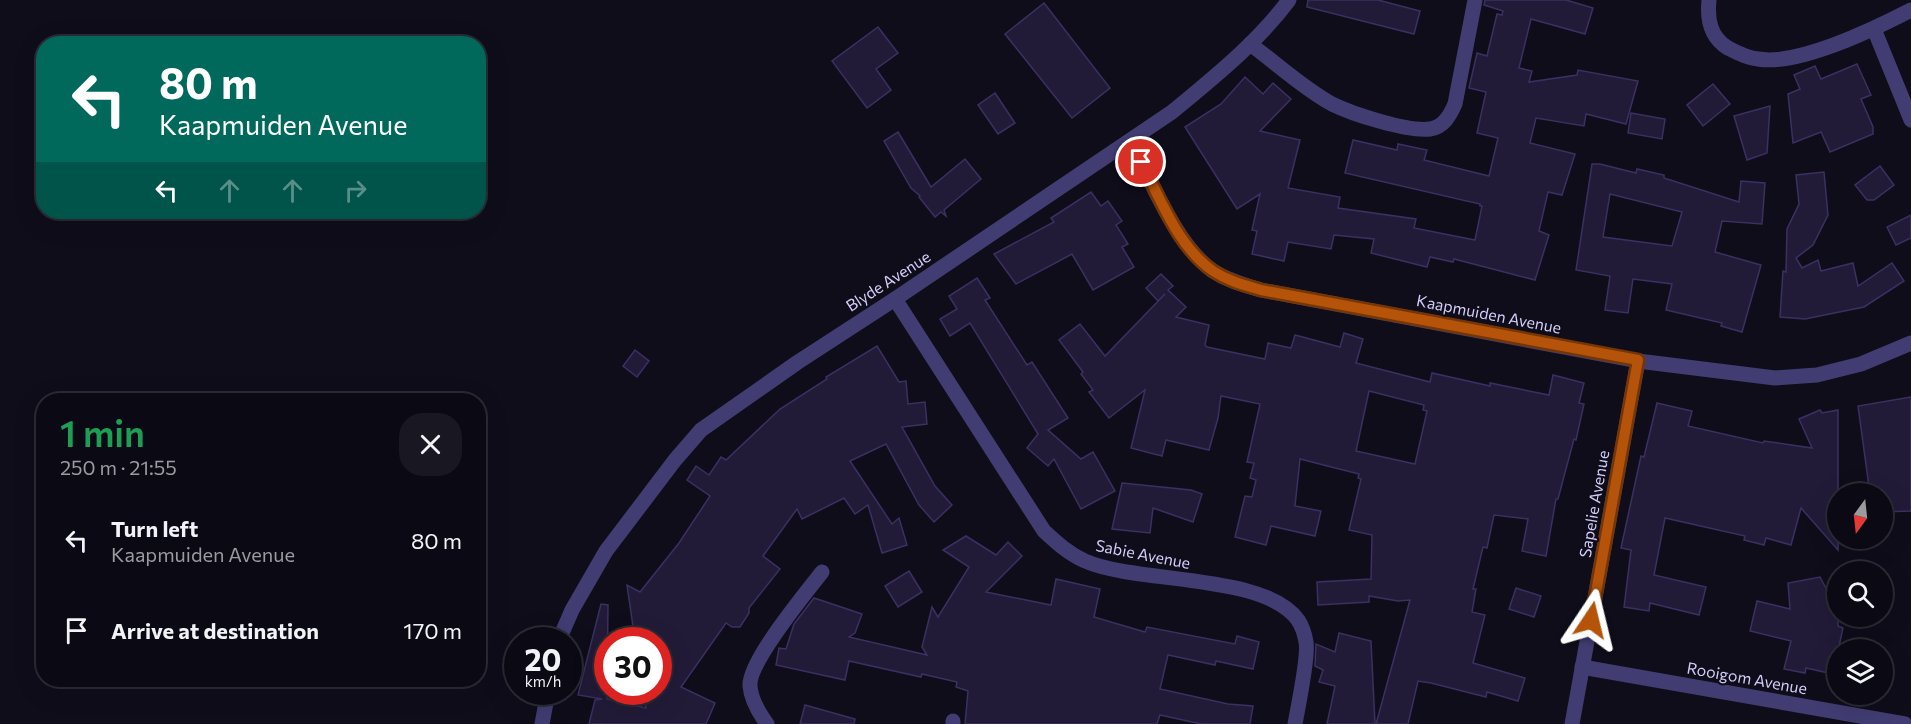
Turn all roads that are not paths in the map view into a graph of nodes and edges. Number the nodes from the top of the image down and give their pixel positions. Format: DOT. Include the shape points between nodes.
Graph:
graph roads {
  1 [pos="1289,0"];
  2 [pos="1475,0"];
  3 [pos="1709,0"];
  4 [pos="1911,10"];
  5 [pos="1874,29"];
  6 [pos="1250,44"];
  7 [pos="1911,120"];
  8 [pos="1131,142"];
  9 [pos="895,299"];
  10 [pos="1911,344"];
  11 [pos="1638,360"];
  12 [pos="822,572"];
  13 [pos="565,627"];
  14 [pos="1582,667"];
  15 [pos="546,705"];
  16 [pos="542,724"];
  17 [pos="767,724"];
  18 [pos="1296,724"];
  19 [pos="1572,724"];
  20 [pos="1905,724"];
  1 -- 6 [label="street, Blyde Avenue"];
  2 -- 6 [label="street" via="1455,104 1447,120 1432,129 1408,128 1331,104"];
  3 -- 5 [label="street" via="1712,32 1723,45 1760,60 1794,57"];
  4 -- 5 [label="street"];
  5 -- 7 [label="street"];
  6 -- 8 [label="street, Blyde Avenue" via="1189,99"];
  8 -- 9 [label="street, Blyde Avenue"];
  8 -- 11 [label="street, Kaapmuiden Avenue" via="1183,241 1214,272 1237,283"];
  9 -- 13 [label="street, Blyde Avenue" via="701,430 606,551"];
  9 -- 18 [label="street, Sabie Avenue" via="1044,531 1061,548 1086,562 1270,598 1299,621 1307,645"];
  10 -- 11 [label="street, Kaapmuiden Avenue" via="1861,364 1775,378"];
  11 -- 14 [label="street, Sapelie Avenue"];
  12 -- 17 [label="street" via="772,637 750,683 753,700"];
  14 -- 19 [label="street, Sapelie Avenue"];
  14 -- 20 [label="street, Rooigom Avenue"];
  15 -- 16 [label="street"];
}
